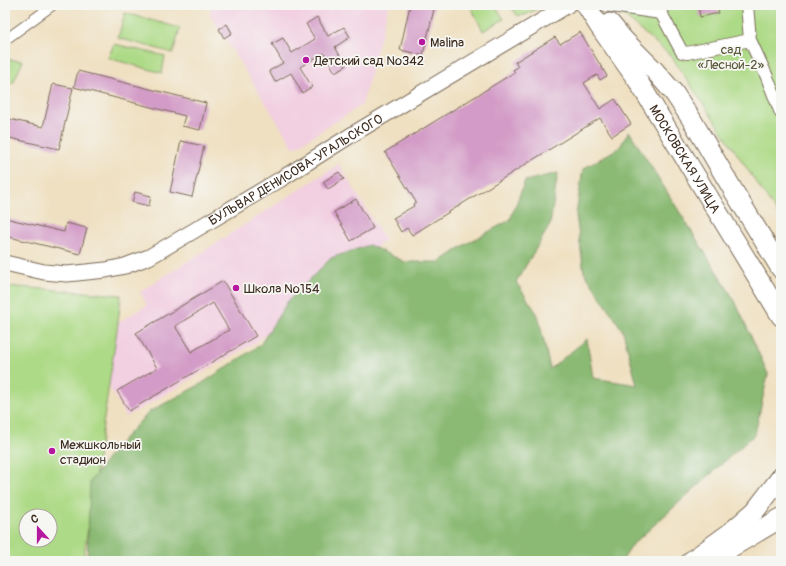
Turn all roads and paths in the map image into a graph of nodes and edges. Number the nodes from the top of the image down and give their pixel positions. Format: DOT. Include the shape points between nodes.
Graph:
graph roads {
  1 [pos="53,5"];
  2 [pos="568,5"];
  3 [pos="586,5"];
  4 [pos="596,5"];
  5 [pos="605,5"];
  6 [pos="747,5"];
  7 [pos="5,40"];
  8 [pos="750,40"];
  9 [pos="781,113"];
  10 [pos="5,263"];
  11 [pos="781,269"];
  12 [pos="779,316"];
  13 [pos="781,476"];
  14 [pos="781,518"];
  15 [pos="691,561"];
  16 [pos="714,561"];
  1 -- 7 [label="street"];
  2 -- 10 [label="street, БУЛЬВАР ДЕНИСОВА-УРАЛЬСКОГО" via="149,257 106,270 67,274 44,272"];
  3 -- 12 [label="main road, МОСКОВСКАЯ УЛИЦА" via="638,81"];
  4 -- 11 [label="main road, МОСКОВСКАЯ УЛИЦА" via="624,40 674,93"];
  5 -- 8 [label="street" via="661,13 682,52"];
  6 -- 8 [label="street"];
  8 -- 9 [label="street"];
  13 -- 15 [label="main road" via="755,511"];
  14 -- 16 [label="main road" via="732,547"];
}
